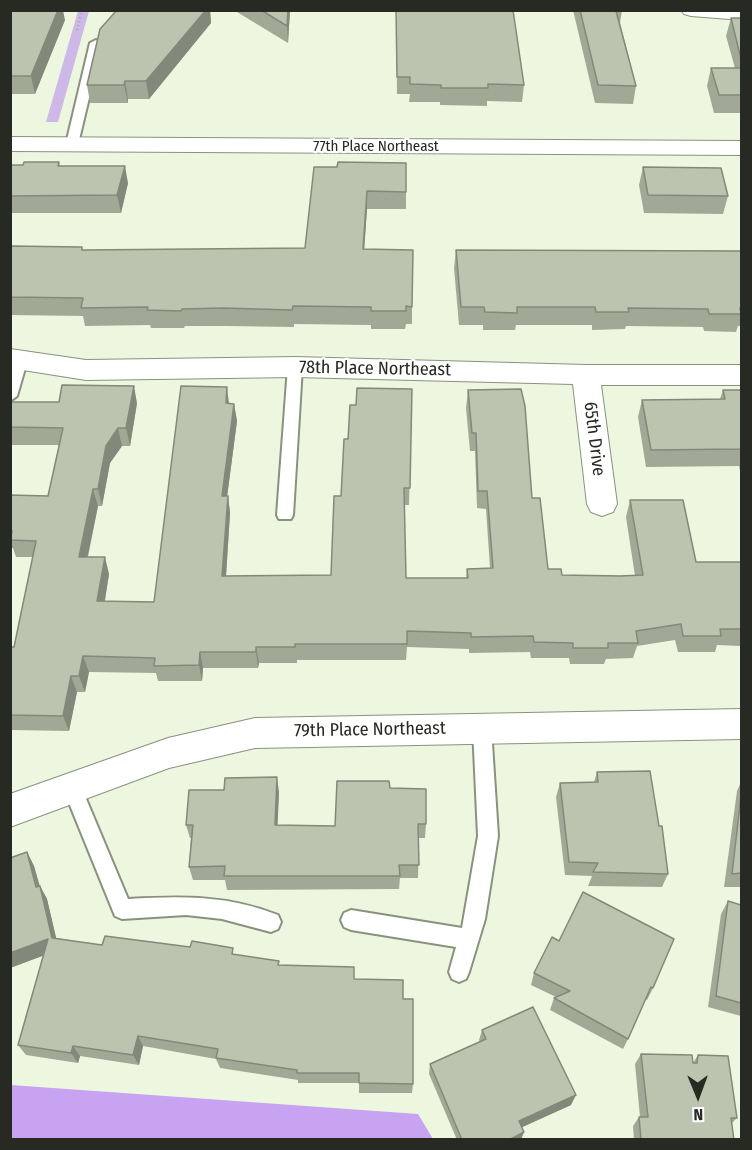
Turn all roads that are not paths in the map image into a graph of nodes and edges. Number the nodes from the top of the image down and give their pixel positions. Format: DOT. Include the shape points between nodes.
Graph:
graph roads {
  1 [pos="691,10"];
  2 [pos="741,14"];
  3 [pos="96,43"];
  4 [pos="10,144"];
  5 [pos="72,144"];
  6 [pos="741,148"];
  7 [pos="16,358"];
  8 [pos="295,367"];
  9 [pos="586,375"];
  10 [pos="741,375"];
  11 [pos="10,396"];
  12 [pos="602,504"];
  13 [pos="285,515"];
  14 [pos="741,724"];
  15 [pos="482,728"];
  16 [pos="72,788"];
  17 [pos="10,811"];
  18 [pos="351,920"];
  19 [pos="271,922"];
  20 [pos="469,939"];
  21 [pos="459,972"];
  1 -- 2 [label="street"];
  3 -- 5 [label="lane"];
  4 -- 5 [label="street, 77th Place Northeast"];
  5 -- 6 [label="street, 77th Place Northeast"];
  7 -- 8 [label="street, 78th Place Northeast" via="87,370"];
  7 -- 11 [label="lane"];
  8 -- 9 [label="street, 78th Place Northeast"];
  8 -- 13 [label="lane"];
  9 -- 10 [label="street, 78th Place Northeast"];
  9 -- 12 [label="street, 65th Drive"];
  14 -- 15 [label="street, 79th Place Northeast"];
  15 -- 16 [label="street, 79th Place Northeast" via="255,733 168,753"];
  15 -- 20 [label="lane" via="488,836 476,919"];
  16 -- 17 [label="street, 79th Place Northeast"];
  16 -- 19 [label="lane" via="122,909 186,905 222,909"];
  18 -- 20 [label="lane"];
  20 -- 21 [label="lane"];
}
